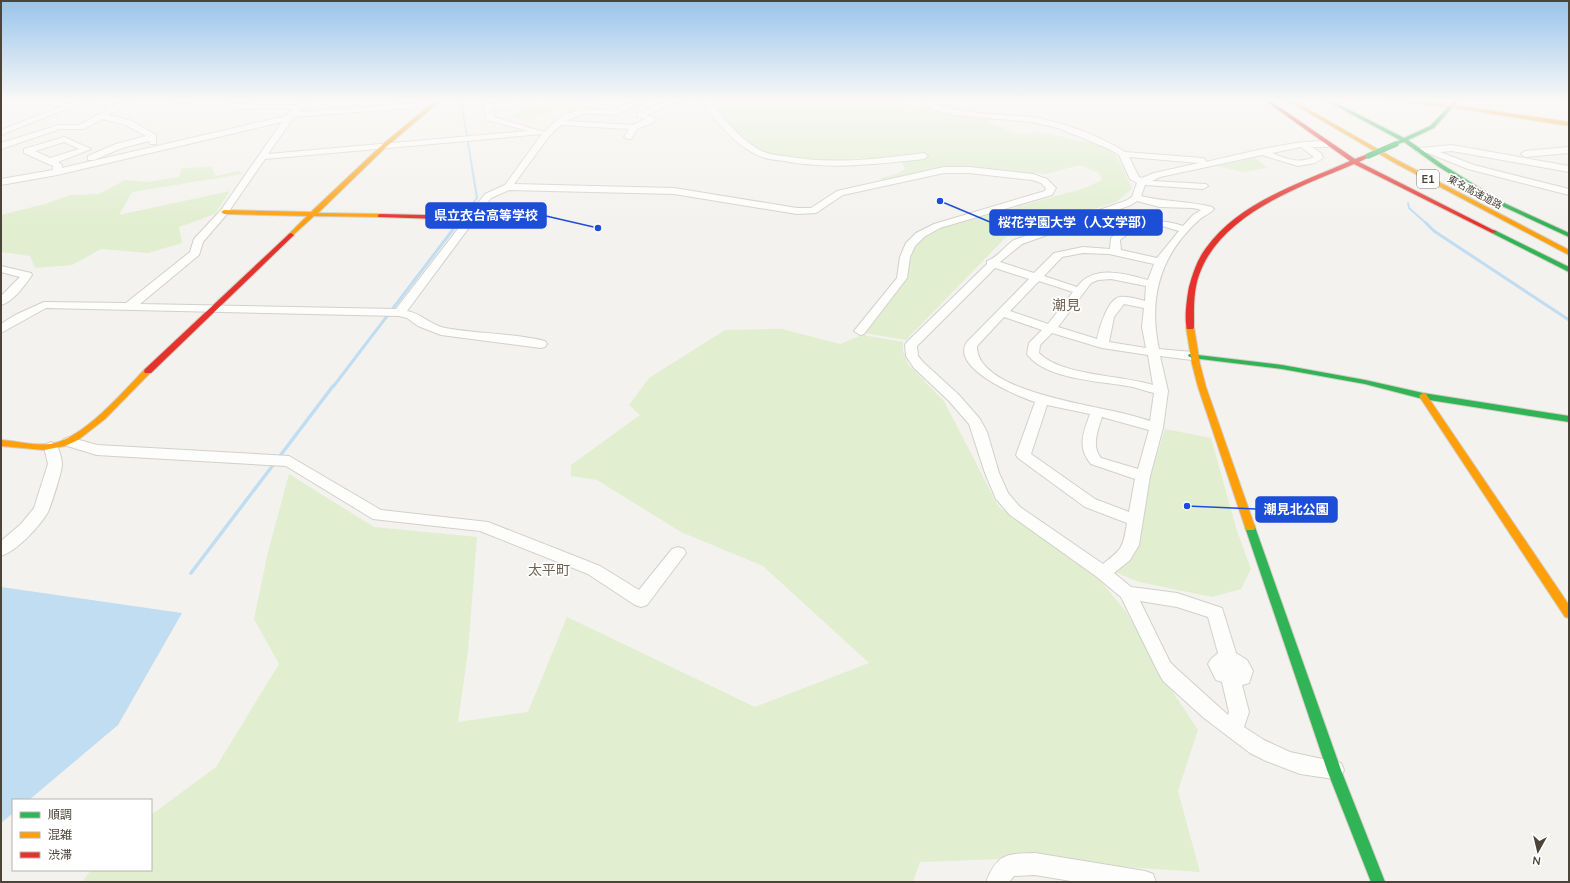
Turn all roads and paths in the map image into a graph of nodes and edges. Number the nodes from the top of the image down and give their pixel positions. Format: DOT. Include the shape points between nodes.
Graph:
graph roads {
  1 [pos="16,141"];
  2 [pos="57,141"];
  3 [pos="69,141"];
  4 [pos="138,141"];
  5 [pos="153,141"];
  6 [pos="192,141"];
  7 [pos="273,141"];
  8 [pos="390,141"];
  9 [pos="439,141"];
  10 [pos="538,141"];
  11 [pos="743,141"];
  12 [pos="1098,141"];
  13 [pos="1323,141"];
  14 [pos="1361,141"];
  15 [pos="1373,141"];
  16 [pos="1400,142"];
  17 [pos="1303,144"];
  18 [pos="1327,144"];
  19 [pos="1,146"];
  20 [pos="384,146"];
  21 [pos="153,150"];
  22 [pos="1569,150"];
  23 [pos="1420,151"];
  24 [pos="1431,151"];
  25 [pos="1262,152"];
  26 [pos="1123,154"];
  27 [pos="924,156"];
  28 [pos="262,157"];
  29 [pos="51,161"];
  30 [pos="1355,162"];
  31 [pos="1214,163"];
  32 [pos="1548,165"];
  33 [pos="70,169"];
  34 [pos="1569,169"];
  35 [pos="57,172"];
  36 [pos="1,182"];
  37 [pos="1142,182"];
  38 [pos="1204,186"];
  39 [pos="508,187"];
  40 [pos="1569,192"];
  41 [pos="1136,198"];
  42 [pos="224,212"];
  43 [pos="314,213"];
  44 [pos="470,218"];
  45 [pos="1184,229"];
  46 [pos="1569,235"];
  47 [pos="1569,246"];
  48 [pos="1116,252"];
  49 [pos="1569,253"];
  50 [pos="1160,262"];
  51 [pos="991,263"];
  52 [pos="1,269"];
  53 [pos="1569,270"];
  54 [pos="27,275"];
  55 [pos="1037,277"];
  56 [pos="1152,284"];
  57 [pos="1,288"];
  58 [pos="1080,291"];
  59 [pos="1,302"];
  60 [pos="1149,305"];
  61 [pos="130,306"];
  62 [pos="212,309"];
  63 [pos="399,313"];
  64 [pos="1004,313"];
  65 [pos="1,329"];
  66 [pos="1050,329"];
  67 [pos="860,331"];
  68 [pos="542,344"];
  69 [pos="1102,344"];
  70 [pos="1153,352"];
  71 [pos="1192,356"];
  72 [pos="1161,391"];
  73 [pos="1423,396"];
  74 [pos="1042,401"];
  75 [pos="1097,412"];
  76 [pos="1569,419"];
  77 [pos="1156,428"];
  78 [pos="69,442"];
  79 [pos="1,443"];
  80 [pos="51,447"];
  81 [pos="1143,476"];
  82 [pos="1134,520"];
  83 [pos="1,550"];
  84 [pos="678,553"];
  85 [pos="1103,573"];
  86 [pos="1127,593"];
  87 [pos="1569,614"];
  88 [pos="1233,730"];
  89 [pos="1334,770"];
  90 [pos="1111,879"];
  91 [pos="998,882"];
  92 [pos="1145,882"];
  93 [pos="1378,882"];
  1 -- 19 [label="street"];
  2 -- 29 [label="street" via="27,151"];
  3 -- 29 [label="street" via="86,149"];
  4 -- 33 [label="street" via="113,148"];
  5 -- 21 [label="street"];
  6 -- 21 [label="street"];
  7 -- 28 [label="street"];
  8 -- 20 [label="main road"];
  9 -- 20 [label="street"];
  10 -- 39 [label="street"];
  11 -- 27 [label="street" via="767,156 798,162 844,164"];
  12 -- 26 [label="street"];
  13 -- 18 [label="main road"];
  14 -- 49 [label="main road, 東名高速道路 / E1"];
  15 -- 47 [label="main road, 東名高速道路 / E1"];
  16 -- 23 [label="main road"];
  16 -- 30 [label="main road, bridge"];
  17 -- 18 [label="street"];
  17 -- 25 [label="street"];
  17 -- 25 [label="street" via="1319,158 1292,163"];
  18 -- 30 [label="main road"];
  20 -- 28 [label="street"];
  20 -- 43 [label="main road"];
  21 -- 33 [label="street"];
  22 -- 32 [label="street" via="1525,154"];
  23 -- 24 [label="street"];
  23 -- 46 [label="main road" via="1504,205"];
  24 -- 32 [label="street" via="1452,148"];
  24 -- 40 [label="street" via="1471,167"];
  25 -- 31 [label="street"];
  26 -- 31 [label="street"];
  26 -- 37 [label="street" via="1135,179"];
  28 -- 42 [label="street"];
  29 -- 35 [label="street" via="58,165"];
  30 -- 53 [label="main road"];
  30 -- 71 [label="main road" via="1253,208 1236,219 1212,244 1197,269 1190,292 1188,322"];
  31 -- 38 [label="street"];
  32 -- 34 [label="street"];
  33 -- 35 [label="street"];
  35 -- 36 [label="street"];
  37 -- 38 [label="street"];
  37 -- 38 [label="street" via="1157,175"];
  37 -- 41 [label="street"];
  38 -- 41 [label="street" via="1193,205 1160,204"];
  38 -- 45 [label="street" via="1196,217"];
  39 -- 44 [label="street" via="488,196"];
  39 -- 67 [label="street" via="674,191 797,211 812,211 840,193 944,170 1034,177 1044,181 1050,188 1049,193 938,226 920,235 910,245 905,257 902,278"];
  41 -- 51 [label="street" via="1128,204 1018,242"];
  42 -- 43 [label="main road"];
  42 -- 61 [label="street" via="198,241 197,249 191,257"];
  43 -- 44 [label="main road"];
  43 -- 62 [label="main road"];
  44 -- 63 [label="street"];
  45 -- 48 [label="street" via="1166,224 1150,224 1119,235 1115,240"];
  45 -- 50 [label="street"];
  48 -- 50 [label="street"];
  48 -- 55 [label="street" via="1083,250 1063,253 1053,259"];
  50 -- 56 [label="street"];
  51 -- 55 [label="street"];
  51 -- 85 [label="street" via="912,346 912,356 975,422 998,489 1005,501 1015,511"];
  52 -- 54 [label="street"];
  54 -- 57 [label="street"];
  54 -- 59 [label="street"];
  55 -- 58 [label="street"];
  55 -- 64 [label="street"];
  56 -- 58 [label="street" via="1102,275 1094,276 1087,281"];
  56 -- 60 [label="street"];
  58 -- 66 [label="street"];
  60 -- 69 [label="street" via="1121,300 1108,317"];
  60 -- 70 [label="street" via="1148,327"];
  61 -- 62 [label="street"];
  61 -- 65 [label="street" via="44,305"];
  62 -- 63 [label="street"];
  62 -- 78 [label="main road" via="87,430"];
  63 -- 68 [label="street" via="411,314 422,324 441,331"];
  64 -- 66 [label="street"];
  64 -- 74 [label="street" via="972,345 971,356 979,368 998,382"];
  66 -- 69 [label="street"];
  66 -- 72 [label="street" via="1033,348 1036,358 1045,364 1077,375 1131,383"];
  69 -- 70 [label="street"];
  70 -- 71 [label="street"];
  70 -- 72 [label="street"];
  71 -- 73 [label="main road" via="1316,372"];
  71 -- 89 [label="main road"];
  72 -- 77 [label="street"];
  73 -- 76 [label="main road"];
  73 -- 87 [label="main road"];
  74 -- 75 [label="street"];
  74 -- 82 [label="street" via="1023,454 1090,503"];
  75 -- 77 [label="street" via="1120,416"];
  75 -- 81 [label="street" via="1087,447 1090,456"];
  77 -- 81 [label="street"];
  78 -- 80 [label="main road"];
  78 -- 84 [label="street" via="97,450 289,461 378,515 482,526 594,570 641,600"];
  79 -- 80 [label="main road"];
  80 -- 83 [label="street" via="55,464 41,510 28,528"];
  81 -- 82 [label="street"];
  82 -- 85 [label="street" via="1131,545 1124,556"];
  85 -- 86 [label="street"];
  86 -- 88 [label="street" via="1170,676"];
  86 -- 88 [label="street" via="1177,600 1216,613 1228,658 1218,662 1218,668 1231,678 1239,712"];
  88 -- 89 [label="street" via="1270,754 1290,762"];
  89 -- 93 [label="main road"];
  90 -- 91 [label="street" via="1035,864 1009,865 1002,872"];
  90 -- 92 [label="street"];
}
